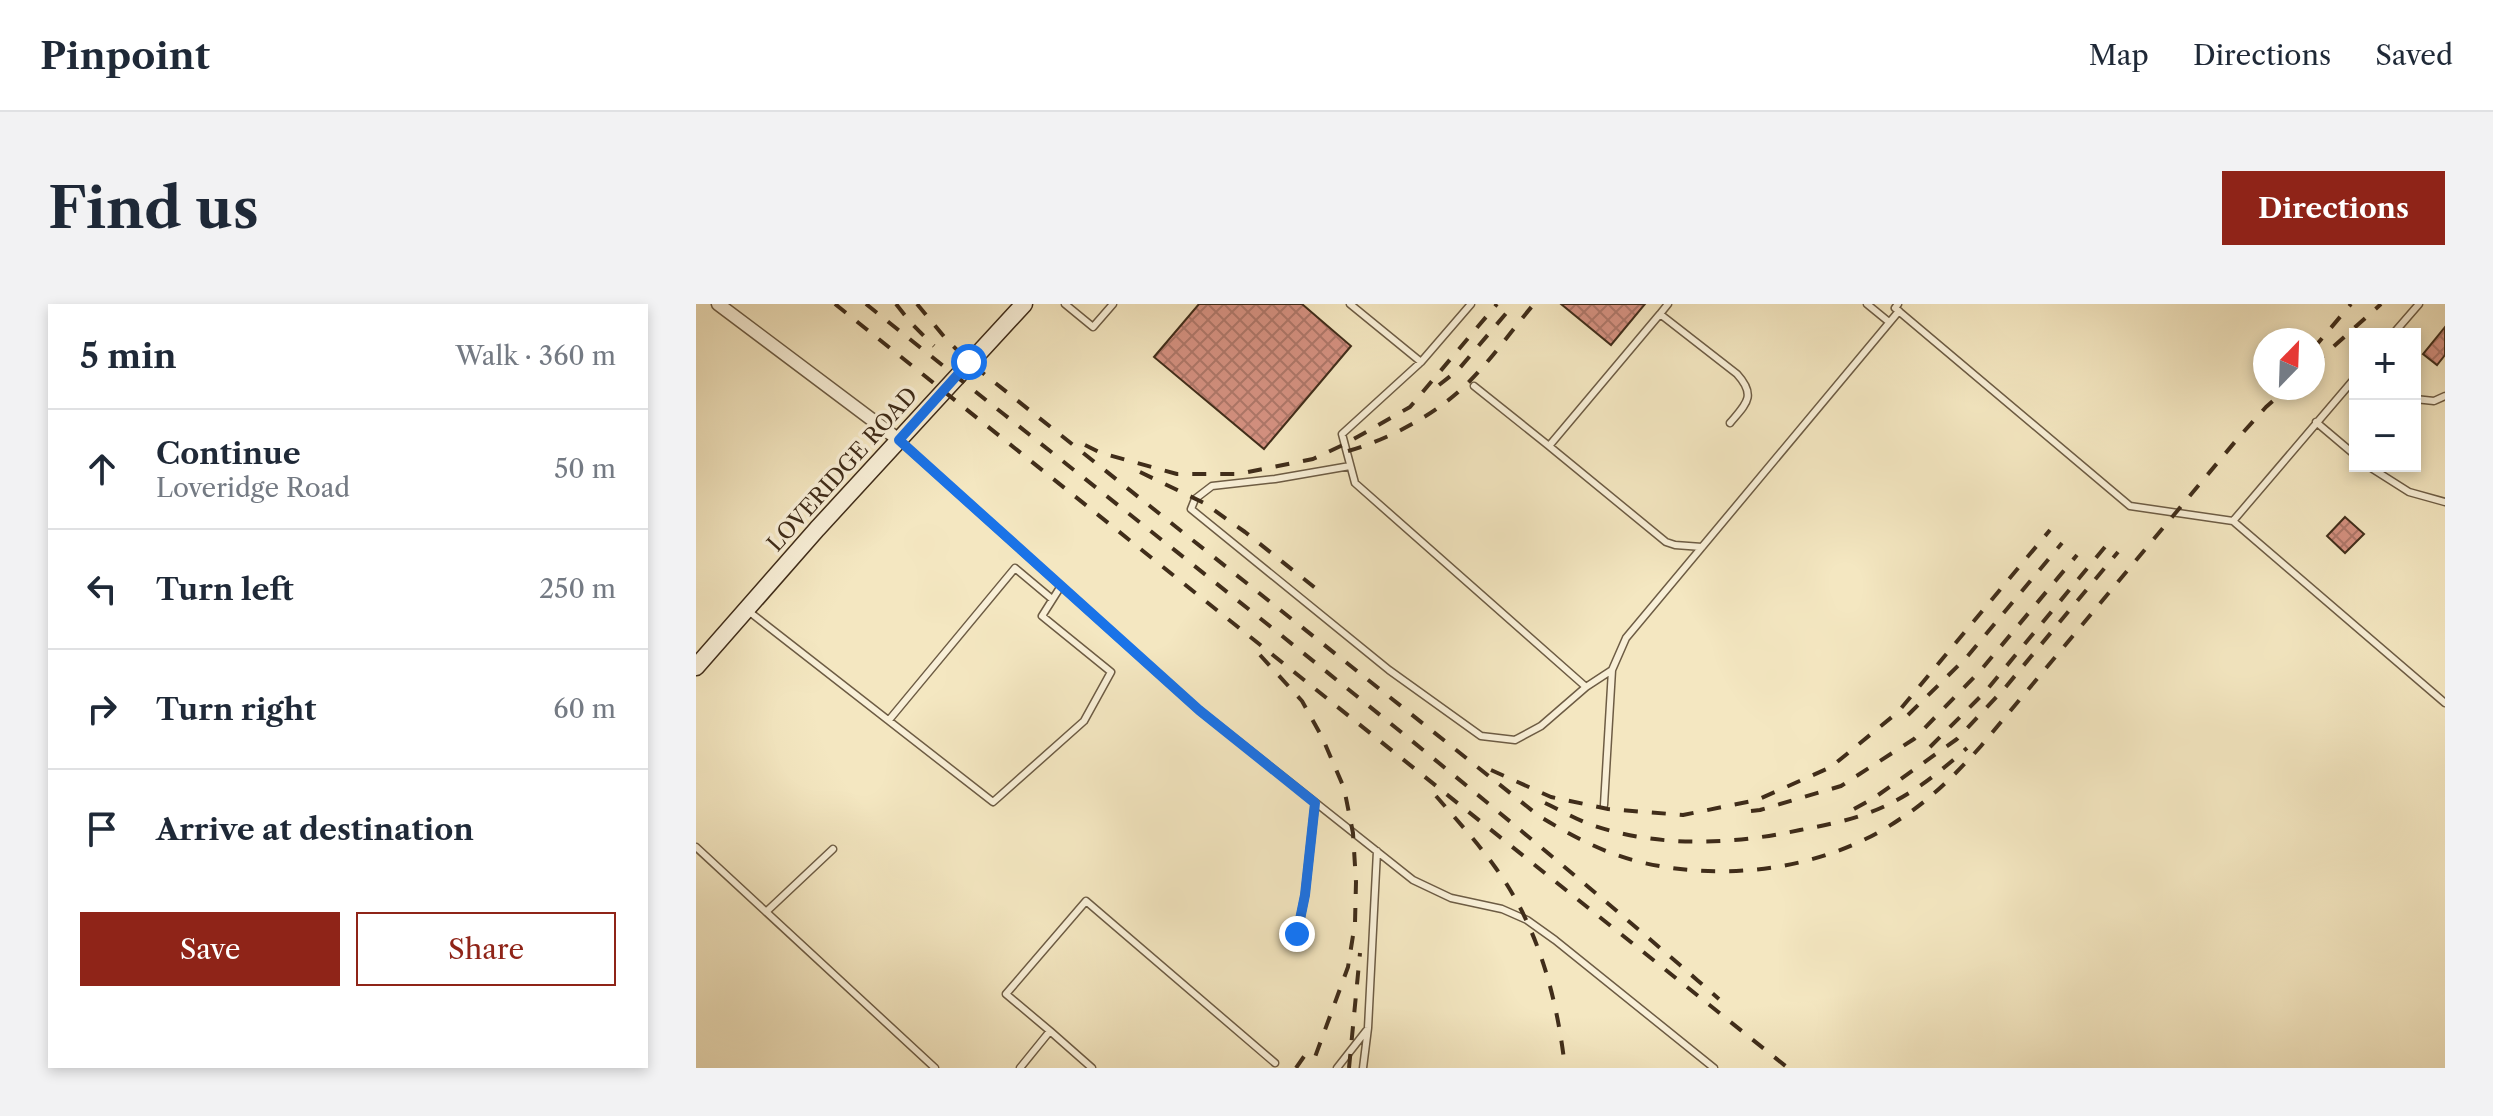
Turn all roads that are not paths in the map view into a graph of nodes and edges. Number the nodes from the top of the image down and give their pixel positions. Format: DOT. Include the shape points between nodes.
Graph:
graph roads {
  1 [pos="718,304"];
  2 [pos="1024,304"];
  3 [pos="1065,304"];
  4 [pos="1113,304"];
  5 [pos="1350,304"];
  6 [pos="1471,304"];
  7 [pos="1668,304"];
  8 [pos="1867,304"];
  9 [pos="2419,304"];
  10 [pos="1899,308"];
  11 [pos="1660,314"];
  12 [pos="1889,322"];
  13 [pos="2398,328"];
  14 [pos="1421,362"];
  15 [pos="2349,385"];
  16 [pos="1474,386"];
  17 [pos="2445,396"];
  18 [pos="2421,400"];
  19 [pos="2316,422"];
  20 [pos="1730,423"];
  21 [pos="899,440"];
  22 [pos="1549,446"];
  23 [pos="2349,450"];
  24 [pos="1350,466"];
  25 [pos="2377,472"];
  26 [pos="2445,502"];
  27 [pos="2233,521"];
  28 [pos="1702,547"];
  29 [pos="1061,586"];
  30 [pos="1052,599"];
  31 [pos="747,610"];
  32 [pos="696,667"];
  33 [pos="1612,670"];
  34 [pos="1586,687"];
  35 [pos="2445,703"];
  36 [pos="889,720"];
  37 [pos="1315,803"];
  38 [pos="1604,805"];
  39 [pos="696,847"];
  40 [pos="833,849"];
  41 [pos="1377,851"];
  42 [pos="766,912"];
  43 [pos="1297,934"];
  44 [pos="1368,1028"];
  45 [pos="1050,1031"];
  46 [pos="1275,1063"];
  47 [pos="935,1068"];
  48 [pos="1020,1068"];
  49 [pos="1092,1068"];
  50 [pos="1337,1068"];
  51 [pos="1363,1068"];
  52 [pos="1714,1068"];
  1 -- 21 [label="street"];
  2 -- 21 [label="street, LOVERIDGE ROAD"];
  3 -- 4 [label="lane" via="1093,327"];
  5 -- 14 [label="lane"];
  6 -- 14 [label="lane"];
  7 -- 11 [label="lane"];
  8 -- 12 [label="lane"];
  9 -- 13 [label="lane"];
  10 -- 12 [label="lane"];
  10 -- 27 [label="lane" via="2130,506"];
  11 -- 20 [label="lane" via="1747,385 1746,404"];
  11 -- 22 [label="lane"];
  12 -- 28 [label="lane"];
  14 -- 24 [label="lane" via="1342,434"];
  15 -- 19 [label="lane"];
  16 -- 22 [label="lane"];
  17 -- 18 [label="lane"];
  19 -- 23 [label="lane"];
  19 -- 27 [label="lane"];
  21 -- 29 [label="lane"];
  21 -- 31 [label="street, LOVERIDGE ROAD"];
  22 -- 28 [label="lane" via="1666,542"];
  24 -- 34 [label="lane" via="1355,483"];
  24 -- 34 [label="lane" via="1212,486 1191,509 1389,670 1481,736 1515,740 1541,726"];
  25 -- 26 [label="lane" via="2409,492"];
  27 -- 35 [label="lane"];
  28 -- 33 [label="lane" via="1626,638"];
  29 -- 30 [label="lane"];
  29 -- 37 [label="lane" via="1199,710"];
  30 -- 36 [label="lane" via="1015,568"];
  30 -- 36 [label="lane" via="1042,616 1111,672 1084,721 993,802"];
  31 -- 32 [label="street, LOVERIDGE ROAD"];
  31 -- 36 [label="lane"];
  33 -- 34 [label="lane"];
  33 -- 38 [label="lane"];
  37 -- 41 [label="lane"];
  37 -- 43 [label="lane"];
  39 -- 42 [label="lane"];
  40 -- 42 [label="lane"];
  41 -- 44 [label="lane"];
  41 -- 52 [label="lane" via="1413,880 1451,898 1527,920"];
  42 -- 47 [label="lane"];
  44 -- 50 [label="lane"];
  44 -- 51 [label="lane"];
  45 -- 46 [label="lane" via="1006,994 1086,901"];
  45 -- 48 [label="lane"];
  45 -- 49 [label="lane"];
}
